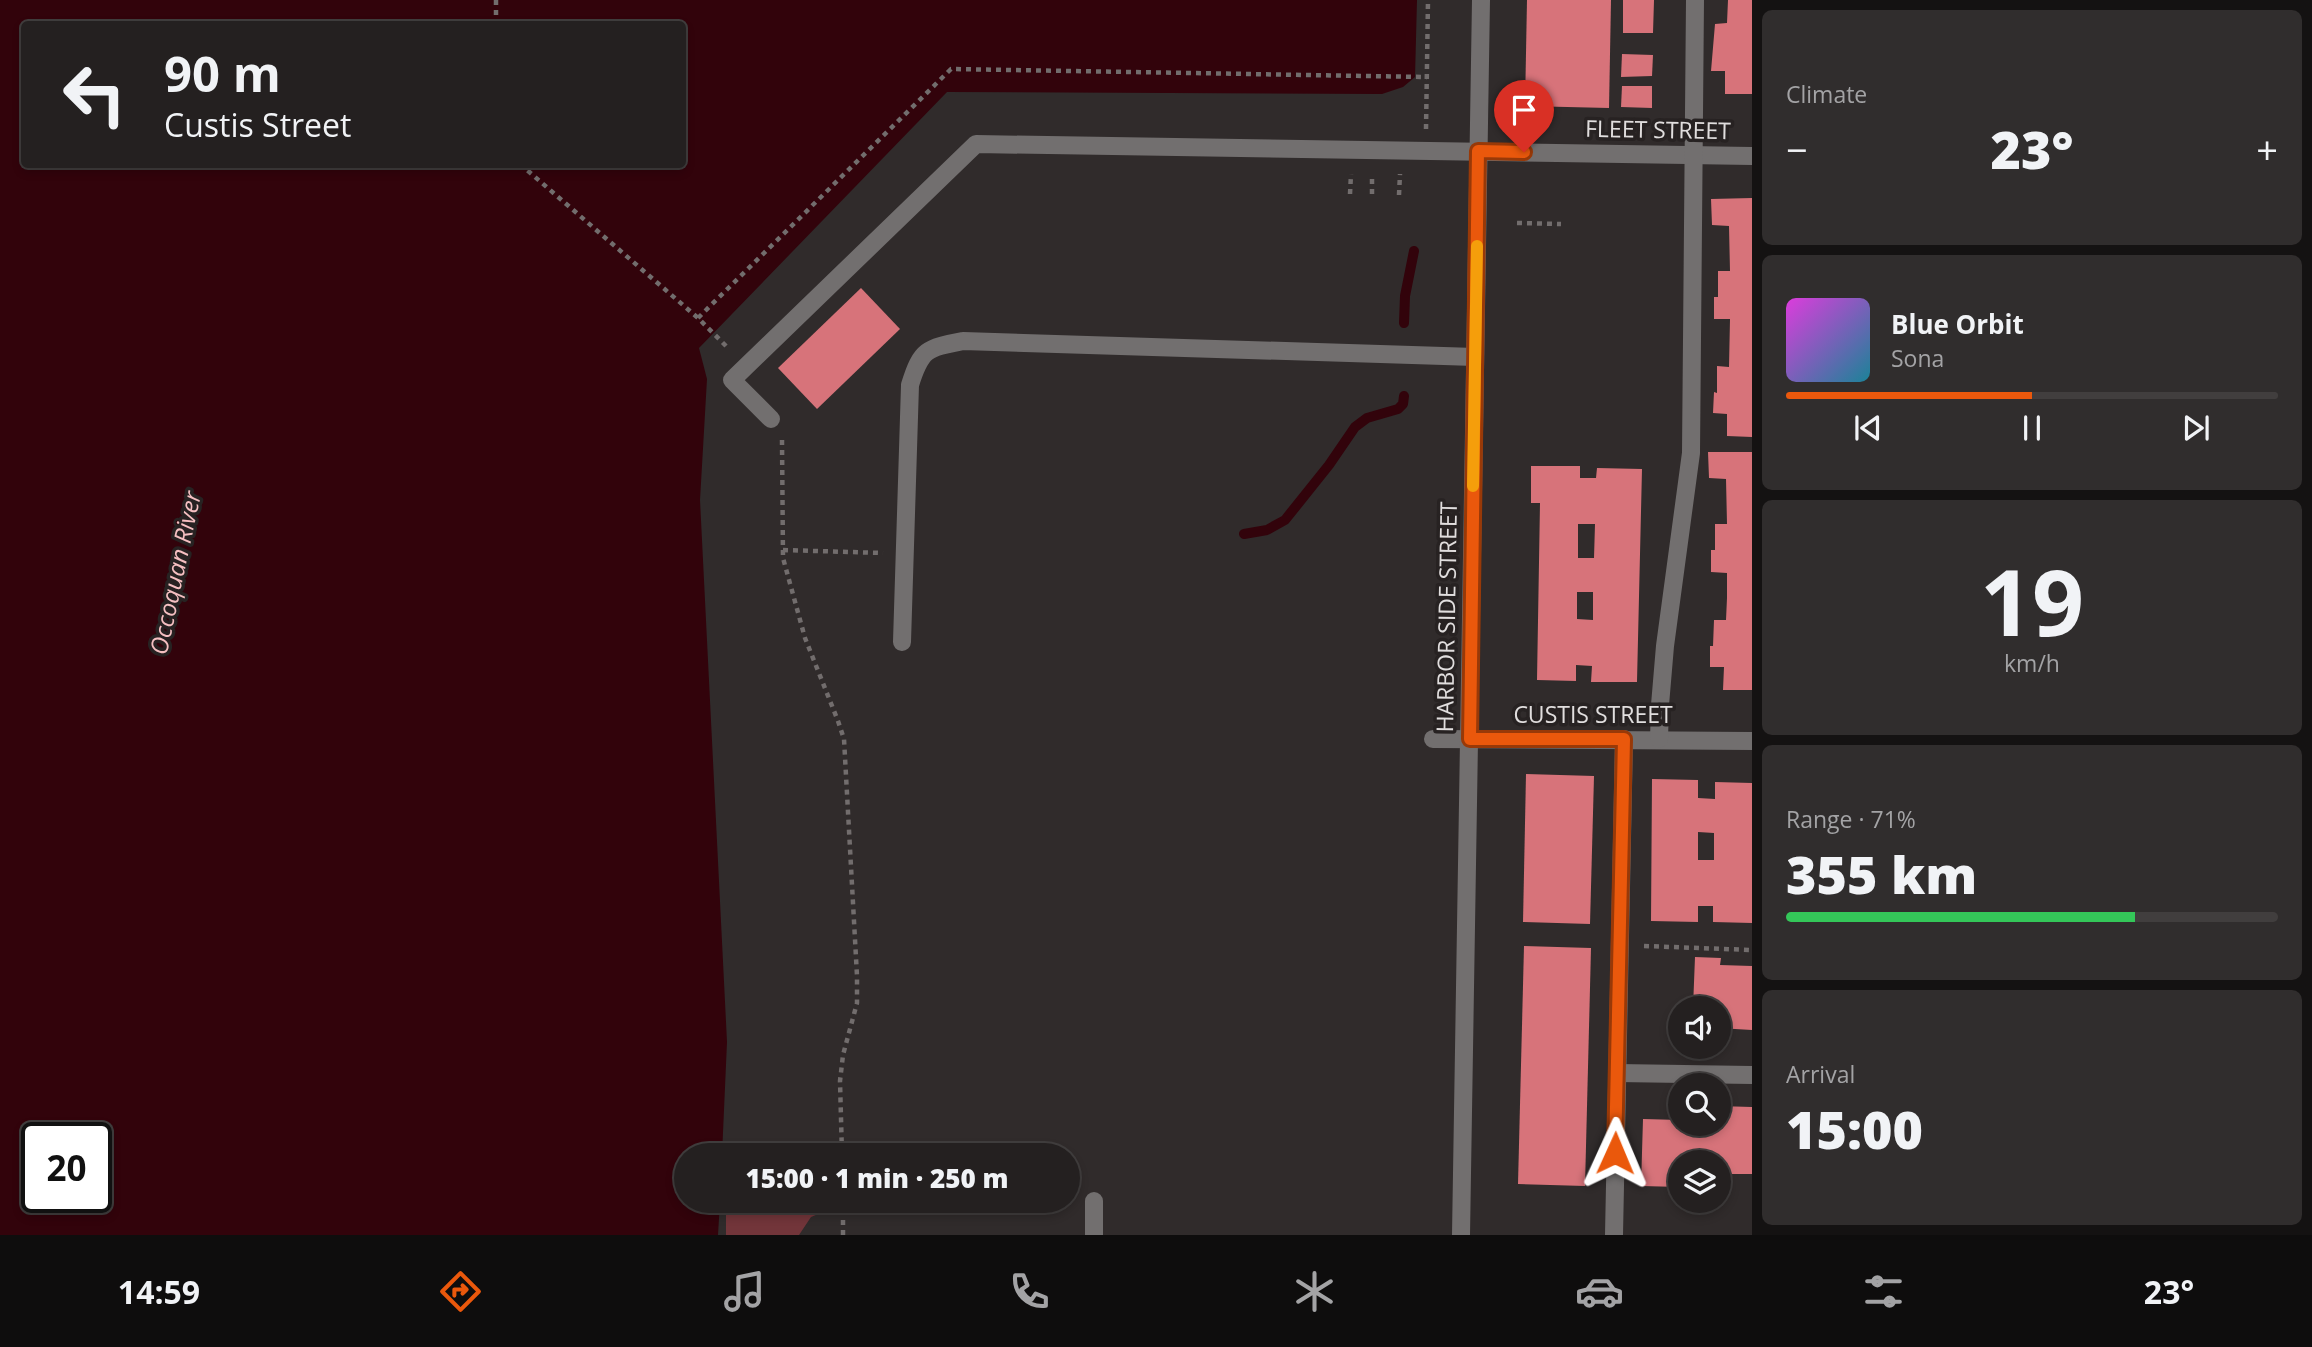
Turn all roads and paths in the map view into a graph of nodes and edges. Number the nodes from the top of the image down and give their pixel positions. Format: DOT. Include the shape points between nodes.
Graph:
graph roads {
  1 [pos="496,0"];
  2 [pos="1428,0"];
  3 [pos="1481,0"];
  4 [pos="1695,0"];
  5 [pos="496,21"];
  6 [pos="1382,76"];
  7 [pos="1427,77"];
  8 [pos="1426,150"];
  9 [pos="1478,151"];
  10 [pos="1693,155"];
  11 [pos="1752,156"];
  12 [pos="525,168"];
  13 [pos="1517,223"];
  14 [pos="1561,224"];
  15 [pos="713,334"];
  16 [pos="1475,357"];
  17 [pos="771,419"];
  18 [pos="783,550"];
  19 [pos="905,553"];
  20 [pos="902,642"];
  21 [pos="1433,739"];
  22 [pos="1470,739"];
  23 [pos="1624,739"];
  24 [pos="1659,740"];
  25 [pos="1752,741"];
  26 [pos="1620,945"];
  27 [pos="1752,950"];
  28 [pos="1617,1073"];
  29 [pos="1752,1074"];
  30 [pos="842,1143"];
  31 [pos="1094,1201"];
  32 [pos="843,1213"];
  33 [pos="843,1235"];
  34 [pos="1094,1235"];
  35 [pos="1461,1235"];
  36 [pos="1614,1235"];
  1 -- 5 [label="path"];
  2 -- 7 [label="path"];
  3 -- 9 [label="street, HARBOR SIDE STREET"];
  4 -- 10 [label="street"];
  6 -- 7 [label="path"];
  7 -- 8 [label="path"];
  8 -- 9 [label="street, FLEET STREET"];
  8 -- 17 [label="street, FLEET STREET" via="976,144 732,380"];
  9 -- 10 [label="street, FLEET STREET"];
  9 -- 16 [label="street, HARBOR SIDE STREET"];
  10 -- 11 [label="street, FLEET STREET"];
  10 -- 24 [label="street" via="1691,453 1665,646"];
  12 -- 15 [label="path"];
  13 -- 14 [label="path"];
  16 -- 19 [label="street" via="963,341 939,346 925,352 910,385"];
  16 -- 22 [label="street, HARBOR SIDE STREET"];
  17 -- 18 [label="path" via="782,430"];
  18 -- 19 [label="path"];
  18 -- 30 [label="path" via="799,617 838,721 846,758 857,976 840,1081"];
  19 -- 20 [label="street"];
  21 -- 22 [label="street, CUSTIS STREET"];
  22 -- 23 [label="street, CUSTIS STREET"];
  22 -- 35 [label="street, HARBOR SIDE STREET"];
  23 -- 24 [label="street, CUSTIS STREET"];
  23 -- 26 [label="street"];
  24 -- 25 [label="street, CUSTIS STREET"];
  26 -- 27 [label="path"];
  26 -- 28 [label="street"];
  28 -- 29 [label="street"];
  28 -- 36 [label="street"];
  31 -- 34 [label="street"];
  32 -- 33 [label="path"];
}
